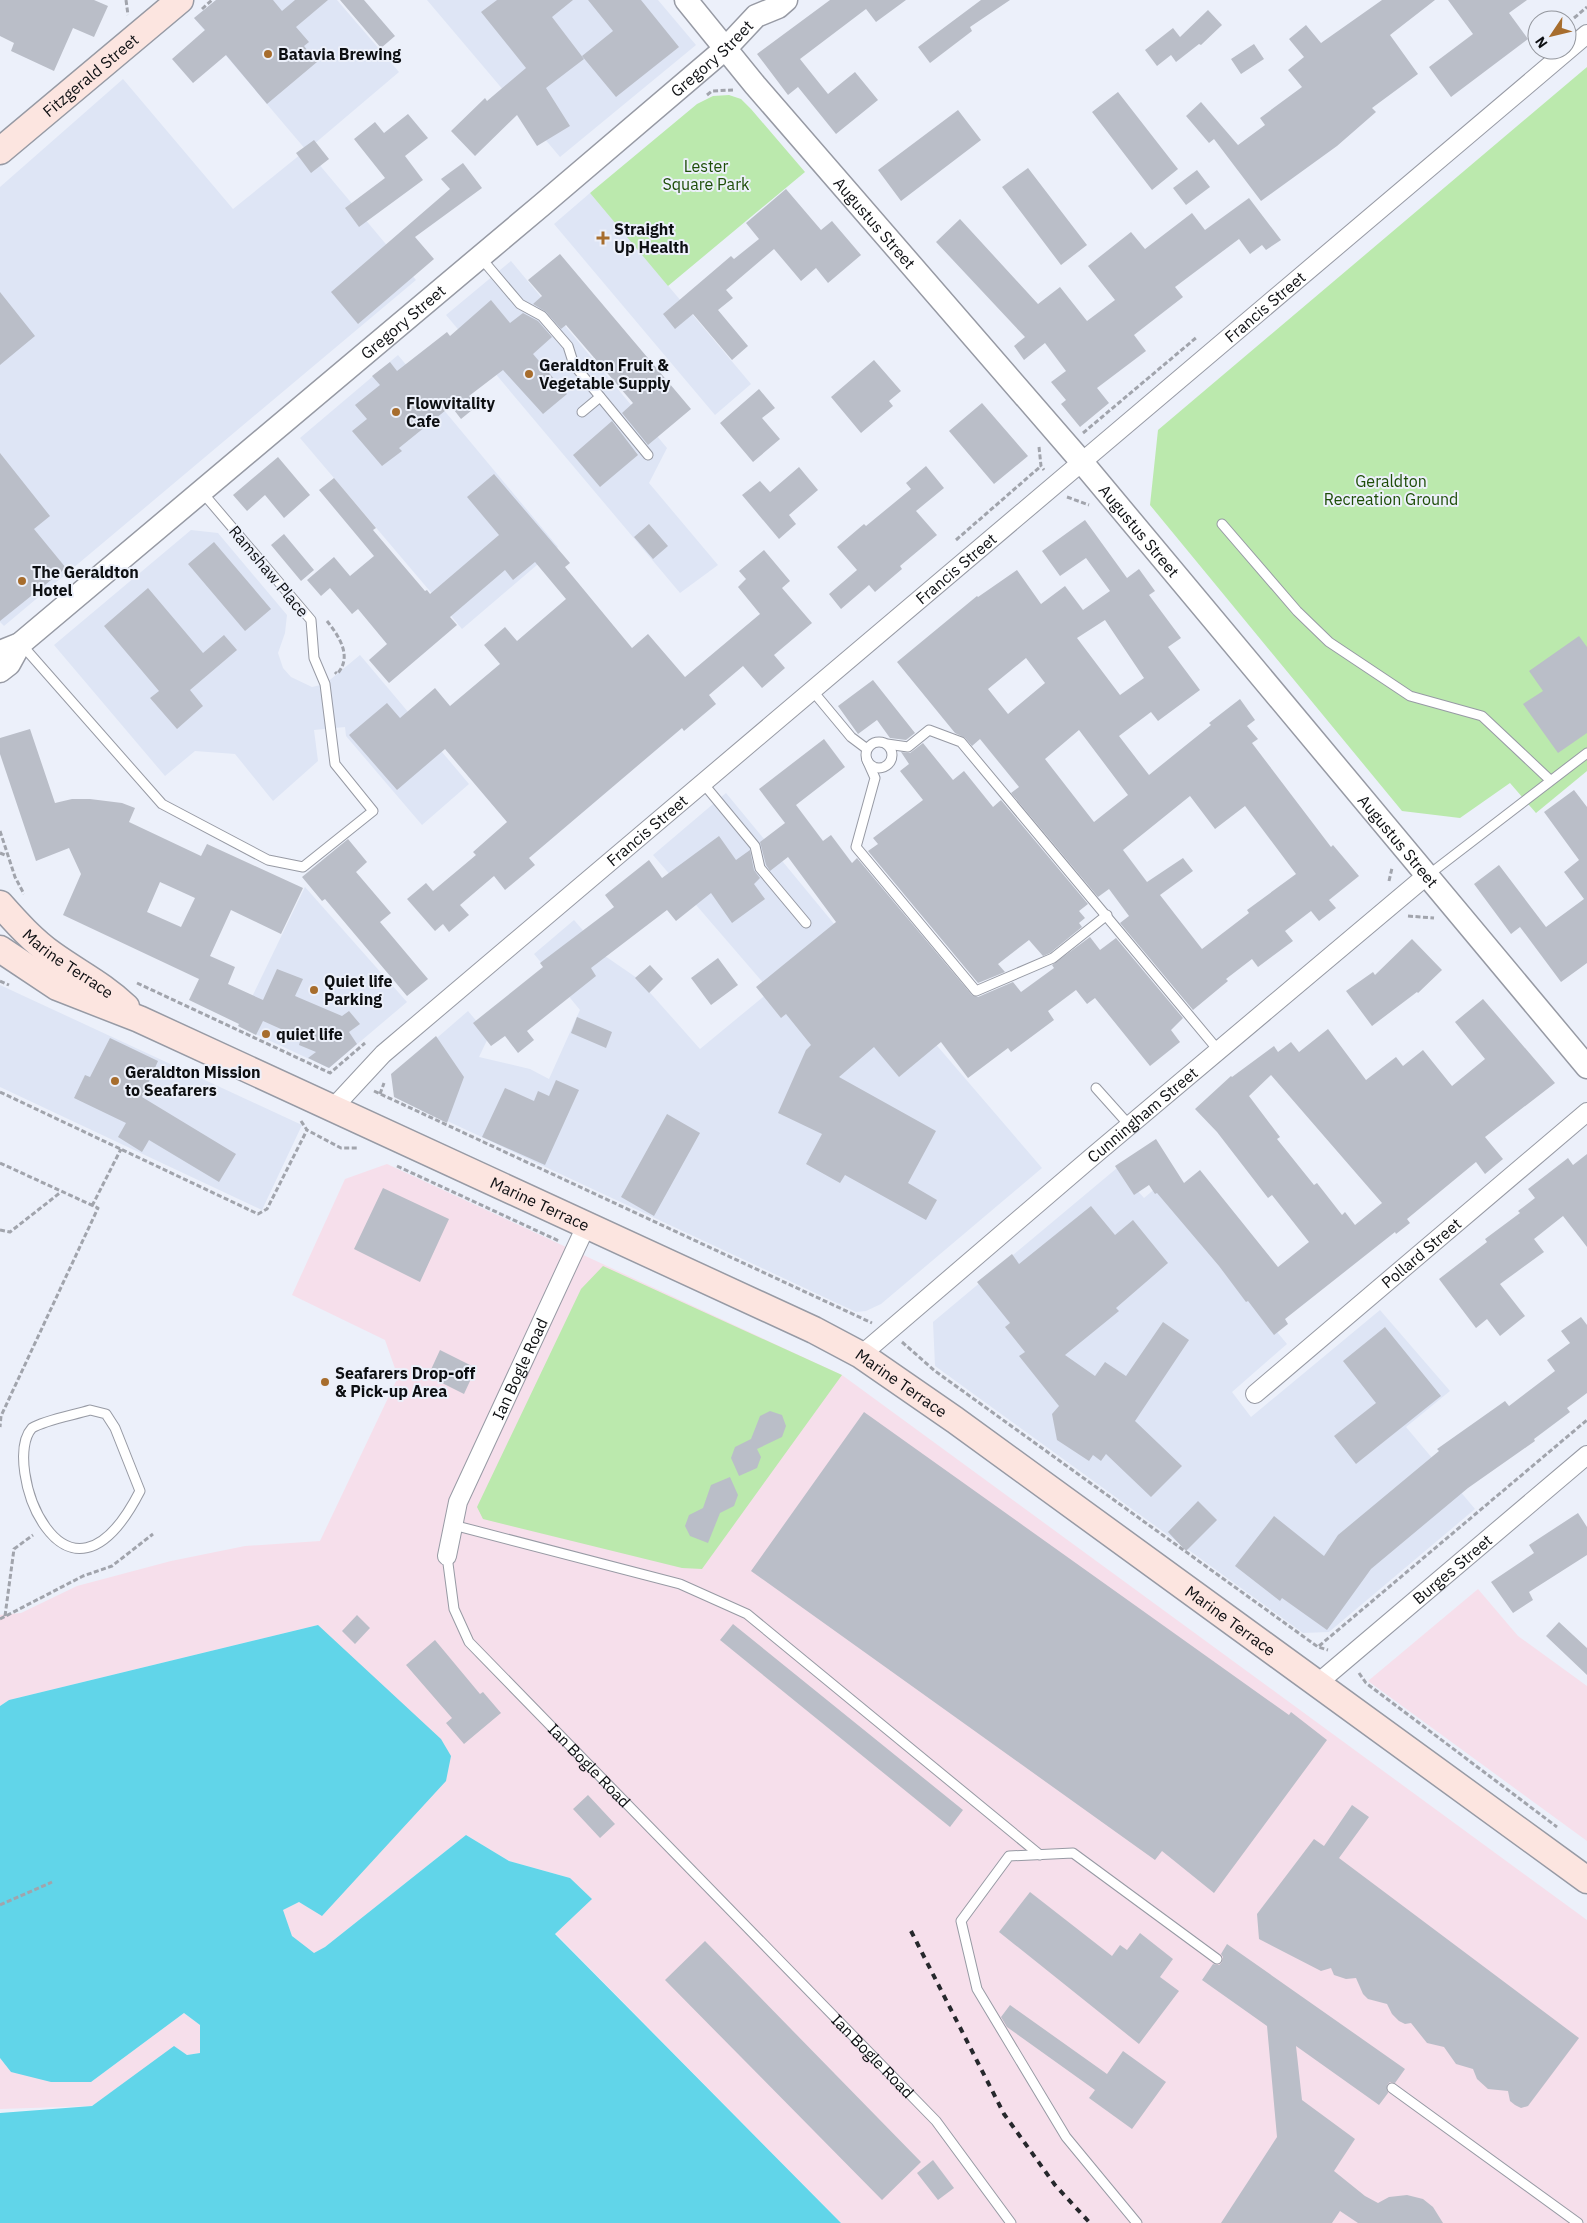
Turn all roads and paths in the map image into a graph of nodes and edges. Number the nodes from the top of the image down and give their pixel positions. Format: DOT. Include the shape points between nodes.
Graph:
graph roads {
  1 [pos="180,0"];
  2 [pos="686,0"];
  3 [pos="786,0"];
  4 [pos="1587,34"];
  5 [pos="726,48"];
  6 [pos="0,151"];
  7 [pos="480,258"];
  8 [pos="1202,332"];
  9 [pos="600,398"];
  10 [pos="582,412"];
  11 [pos="1076,430"];
  12 [pos="648,455"];
  13 [pos="1081,461"];
  14 [pos="202,492"];
  15 [pos="1222,524"];
  16 [pos="10,648"];
  17 [pos="0,671"];
  18 [pos="811,690"];
  19 [pos="887,744"];
  20 [pos="867,749"];
  21 [pos="1587,753"];
  22 [pos="867,760"];
  23 [pos="1550,780"];
  24 [pos="702,782"];
  25 [pos="0,831"];
  26 [pos="0,853"];
  27 [pos="8,856"];
  28 [pos="1426,876"];
  29 [pos="28,901"];
  30 [pos="0,904"];
  31 [pos="1106,915"];
  32 [pos="806,923"];
  33 [pos="0,949"];
  34 [pos="128,979"];
  35 [pos="139,1019"];
  36 [pos="360,1048"];
  37 [pos="1218,1050"];
  38 [pos="1587,1067"];
  39 [pos="334,1069"];
  40 [pos="338,1072"];
  41 [pos="1096,1088"];
  42 [pos="0,1092"];
  43 [pos="376,1092"];
  44 [pos="332,1109"];
  45 [pos="1587,1112"];
  46 [pos="1130,1126"];
  47 [pos="121,1149"];
  48 [pos="363,1150"];
  49 [pos="0,1163"];
  50 [pos="390,1163"];
  51 [pos="61,1192"];
  52 [pos="92,1206"];
  53 [pos="586,1226"];
  54 [pos="0,1230"];
  55 [pos="548,1236"];
  56 [pos="866,1319"];
  57 [pos="905,1345"];
  58 [pos="861,1355"];
  59 [pos="1255,1394"];
  60 [pos="1587,1420"];
  61 [pos="0,1427"];
  62 [pos="13,1448"];
  63 [pos="1587,1454"];
  64 [pos="453,1525"];
  65 [pos="38,1531"];
  66 [pos="153,1534"];
  67 [pos="26,1540"];
  68 [pos="447,1556"];
  69 [pos="5,1616"];
  70 [pos="0,1619"];
  71 [pos="1318,1647"];
  72 [pos="1329,1650"];
  73 [pos="1358,1672"];
  74 [pos="1318,1683"];
  75 [pos="1563,1831"];
  76 [pos="1040,1855"];
  77 [pos="1587,1880"];
  78 [pos="52,1882"];
  79 [pos="0,1905"];
  80 [pos="1217,1959"];
  81 [pos="1392,2088"];
  82 [pos="1011,2223"];
  83 [pos="1137,2223"];
  84 [pos="1578,2223"];
  1 -- 6 [label="main road, Fitzgerald Street"];
  2 -- 5 [label="street, Augustus Street"];
  3 -- 5 [label="street, Gregory Street" via="756,16"];
  4 -- 13 [label="street, Francis Street"];
  5 -- 7 [label="street, Gregory Street"];
  5 -- 13 [label="street, Augustus Street"];
  7 -- 9 [label="lane" via="520,304 542,316 568,346 574,365"];
  7 -- 14 [label="street, Gregory Street"];
  8 -- 11 [label="path" via="1081,435"];
  9 -- 10 [label="lane"];
  9 -- 12 [label="lane"];
  13 -- 18 [label="street, Francis Street"];
  13 -- 28 [label="street, Augustus Street"];
  14 -- 16 [label="street, Gregory Street"];
  14 -- 16 [label="lane, Ramshaw Place" via="311,620 314,658 325,684 335,764 373,811 303,867 268,860 162,804"];
  15 -- 23 [label="lane" via="1297,611 1329,642 1410,696 1482,716"];
  16 -- 17 [label="street, Gregory Street" via="9,664"];
  18 -- 20 [label="lane" via="851,737"];
  18 -- 24 [label="street, Francis Street"];
  19 -- 20 [label="lane" via="876,742"];
  19 -- 22 [label="lane" via="892,755 887,765 876,768"];
  19 -- 31 [label="lane" via="908,748 929,730 961,742"];
  20 -- 22 [label="lane"];
  21 -- 23 [label="lane"];
  22 -- 31 [label="lane" via="875,778 856,848 976,991 1053,958"];
  23 -- 28 [label="lane"];
  24 -- 32 [label="lane" via="755,846 760,868"];
  24 -- 44 [label="street, Francis Street" via="383,1054"];
  25 -- 27 [label="path"];
  26 -- 27 [label="path"];
  27 -- 29 [label="path"];
  28 -- 37 [label="street, Cunningham Street"];
  28 -- 38 [label="street, Augustus Street"];
  30 -- 35 [label="main road, Marine Terrace" via="53,955 109,990"];
  31 -- 37 [label="lane"];
  33 -- 35 [label="main road, Marine Terrace" via="57,987"];
  34 -- 39 [label="path" via="330,1073"];
  35 -- 44 [label="main road, Marine Terrace"];
  36 -- 39 [label="path"];
  37 -- 46 [label="street, Cunningham Street"];
  39 -- 40 [label="path"];
  41 -- 46 [label="lane"];
  42 -- 47 [label="path"];
  43 -- 56 [label="path"];
  44 -- 53 [label="main road, Marine Terrace"];
  45 -- 59 [label="street, Pollard Street"];
  46 -- 58 [label="street, Cunningham Street"];
  47 -- 48 [label="path" via="258,1214 267,1209 307,1130 341,1148 354,1146"];
  47 -- 52 [label="path"];
  49 -- 51 [label="path"];
  50 -- 55 [label="path"];
  51 -- 52 [label="path"];
  51 -- 54 [label="path" via="10,1232"];
  52 -- 61 [label="path" via="98,1208 1,1416"];
  53 -- 58 [label="main road, Marine Terrace" via="814,1330"];
  53 -- 64 [label="street, Ian Bogle Road" via="458,1502"];
  57 -- 71 [label="path" via="943,1376"];
  58 -- 74 [label="main road, Marine Terrace"];
  60 -- 71 [label="path"];
  62 -- 65 [label="lane" via="31,1428 90,1410 106,1414 115,1428 140,1491 129,1513 111,1534 90,1546 70,1549 46,1540"];
  63 -- 74 [label="street, Burges Street"];
  64 -- 68 [label="street, Ian Bogle Road"];
  64 -- 76 [label="lane" via="680,1584 747,1614"];
  66 -- 69 [label="path" via="112,1566 84,1576"];
  67 -- 69 [label="path" via="14,1549"];
  68 -- 82 [label="lane, Ian Bogle Road" via="454,1609 469,1642 936,2122"];
  69 -- 70 [label="path"];
  71 -- 72 [label="path"];
  73 -- 75 [label="path" via="1366,1683"];
  74 -- 77 [label="main road, Marine Terrace"];
  76 -- 80 [label="lane" via="1073,1853"];
  76 -- 83 [label="lane" via="1009,1856 961,1921 978,1989 1066,2137"];
  78 -- 79 [label="path"];
  81 -- 84 [label="lane"];
}
